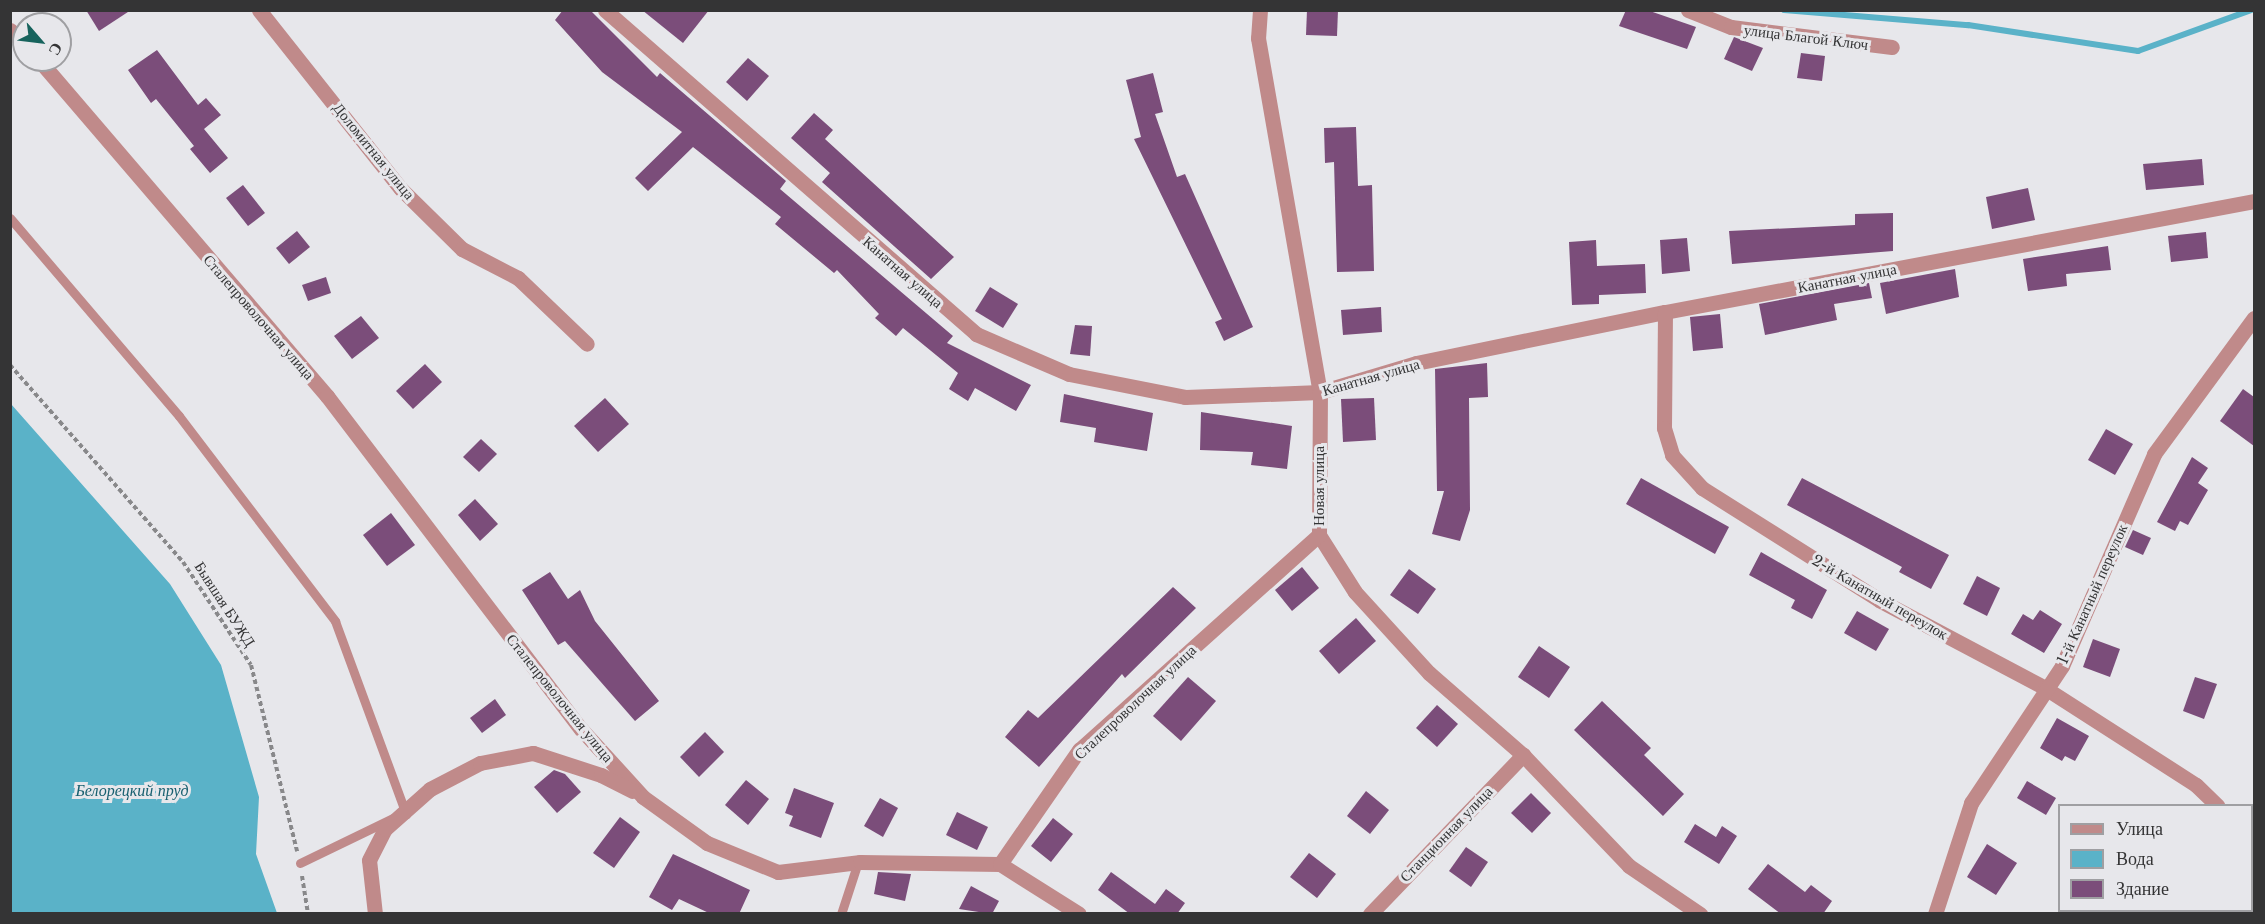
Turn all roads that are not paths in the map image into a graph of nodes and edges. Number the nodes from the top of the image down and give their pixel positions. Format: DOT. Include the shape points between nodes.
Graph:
graph roads {
  1 [pos="259,10"];
  2 [pos="605,10"];
  3 [pos="1260,10"];
  4 [pos="1688,10"];
  5 [pos="1892,47"];
  6 [pos="49,72"];
  7 [pos="2254,201"];
  8 [pos="10,218"];
  9 [pos="1665,312"];
  10 [pos="2254,318"];
  11 [pos="587,344"];
  12 [pos="1320,392"];
  13 [pos="1319,535"];
  14 [pos="2045,688"];
  15 [pos="1523,755"];
  16 [pos="643,797"];
  17 [pos="2216,804"];
  18 [pos="406,814"];
  19 [pos="300,862"];
  20 [pos="858,862"];
  21 [pos="1000,864"];
  22 [pos="375,914"];
  23 [pos="841,914"];
  24 [pos="1079,914"];
  25 [pos="1370,914"];
  26 [pos="1700,914"];
  27 [pos="1935,914"];
  1 -- 11 [label="street, Доломитная улица" via="402,189 462,249 518,278"];
  2 -- 12 [label="street, Канатная улица" via="976,334 1069,374 1185,397"];
  3 -- 12 [label="street, Новая улица" via="1258,38"];
  4 -- 5 [label="street, улица Благой Ключ" via="1731,27"];
  6 -- 16 [label="street, Сталепроволочная улица" via="327,396 581,729"];
  7 -- 9 [label="street, Канатная улица"];
  8 -- 18 [label="lane" via="179,416 335,621"];
  9 -- 12 [label="street, Канатная улица" via="1416,363"];
  9 -- 14 [label="street, 2-й Канатный переулок" via="1664,428 1672,455 1702,488 1880,600"];
  10 -- 14 [label="street, 1-й Канатный переулок" via="2154,454 2062,666"];
  12 -- 13 [label="street, Новая улица"];
  13 -- 15 [label="street, Новая улица" via="1355,592 1429,673"];
  13 -- 21 [label="street, Сталепроволочная улица" via="1079,750"];
  14 -- 17 [label="street, 2-й Канатный переулок" via="2196,784"];
  14 -- 27 [label="street, 1-й Канатный переулок" via="1971,803"];
  15 -- 25 [label="street, Станционная улица"];
  15 -- 26 [label="street, Новая улица" via="1629,866"];
  16 -- 18 [label="street" via="601,775 533,753 480,763 430,789"];
  16 -- 20 [label="street, Сталепроволочная улица" via="707,843 778,872"];
  18 -- 19 [label="lane" via="366,827"];
  18 -- 22 [label="street" via="385,829 369,860"];
  20 -- 21 [label="street, Сталепроволочная улица"];
  20 -- 23 [label="lane"];
  21 -- 24 [label="street"];
}
